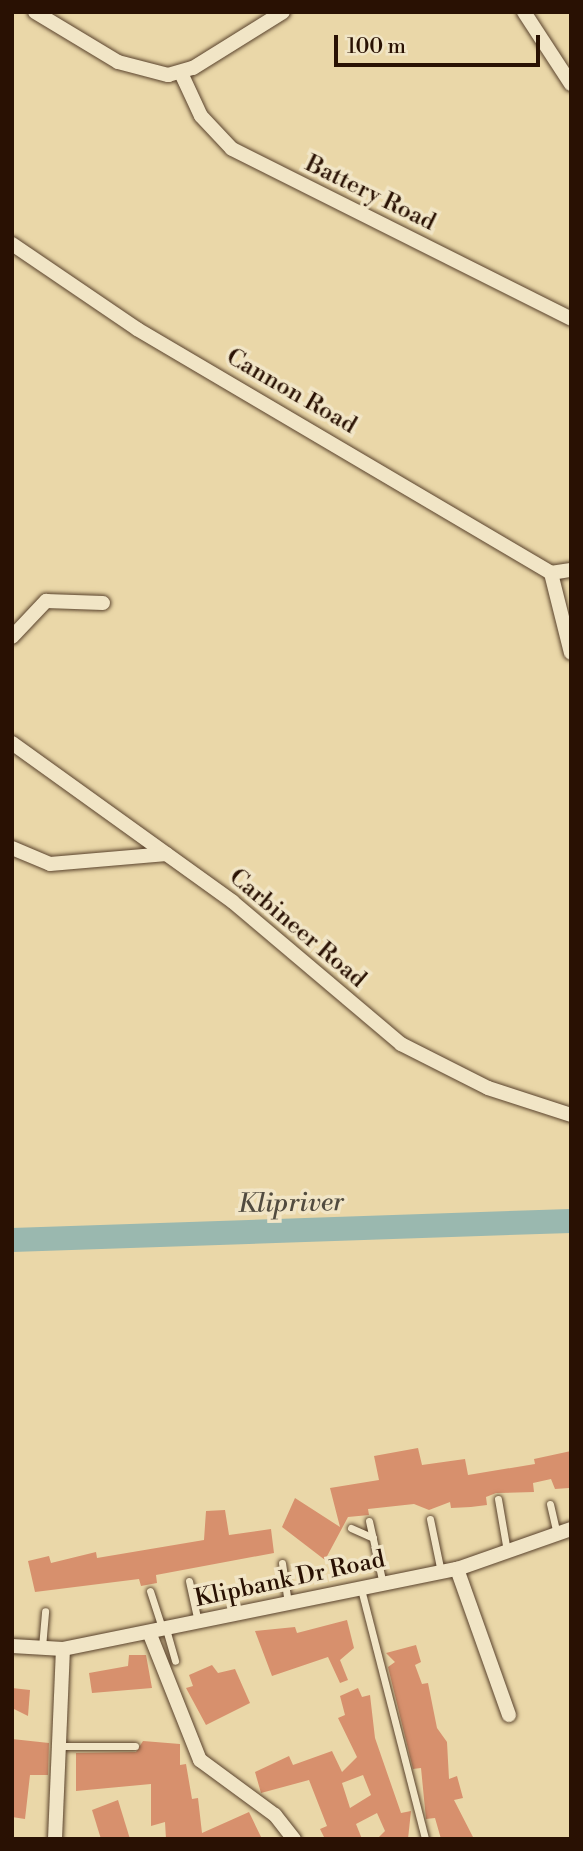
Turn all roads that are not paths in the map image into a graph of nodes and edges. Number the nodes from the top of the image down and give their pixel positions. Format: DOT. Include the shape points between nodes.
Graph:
graph roads {
  1 [pos="35,12"];
  2 [pos="283,12"];
  3 [pos="524,12"];
  4 [pos="181,73"];
  5 [pos="571,84"];
  6 [pos="12,244"];
  7 [pos="571,319"];
  8 [pos="571,570"];
  9 [pos="551,573"];
  10 [pos="103,603"];
  11 [pos="12,637"];
  12 [pos="571,653"];
  13 [pos="12,743"];
  14 [pos="12,848"];
  15 [pos="167,854"];
  16 [pos="571,1115"];
  17 [pos="498,1499"];
  18 [pos="550,1504"];
  19 [pos="430,1519"];
  20 [pos="369,1521"];
  21 [pos="351,1528"];
  22 [pos="564,1531"];
  23 [pos="373,1538"];
  24 [pos="507,1551"];
  25 [pos="282,1563"];
  26 [pos="457,1569"];
  27 [pos="442,1572"];
  28 [pos="190,1581"];
  29 [pos="383,1584"];
  30 [pos="361,1589"];
  31 [pos="150,1591"];
  32 [pos="288,1604"];
  33 [pos="45,1611"];
  34 [pos="198,1622"];
  35 [pos="159,1630"];
  36 [pos="12,1646"];
  37 [pos="42,1648"];
  38 [pos="63,1649"];
  39 [pos="175,1661"];
  40 [pos="509,1715"];
  41 [pos="59,1746"];
  42 [pos="135,1746"];
  43 [pos="55,1839"];
  44 [pos="294,1839"];
  45 [pos="425,1839"];
  1 -- 4 [label="street" via="118,62 151,74"];
  2 -- 4 [label="street"];
  3 -- 5 [label="street"];
  4 -- 7 [label="street, Battery Road" via="201,116 232,149"];
  6 -- 9 [label="street, Cannon Road" via="137,329"];
  8 -- 9 [label="street"];
  9 -- 12 [label="street"];
  10 -- 11 [label="street" via="46,601"];
  13 -- 15 [label="street, Carbineer Road"];
  14 -- 15 [label="street" via="50,864"];
  15 -- 16 [label="street, Carbineer Road" via="401,1044 454,1074"];
  17 -- 24 [label="lane"];
  18 -- 22 [label="lane"];
  19 -- 27 [label="lane"];
  20 -- 23 [label="lane"];
  21 -- 23 [label="lane"];
  22 -- 24 [label="street, Klipbank Dr Road"];
  23 -- 29 [label="lane"];
  24 -- 26 [label="street, Klipbank Dr Road"];
  25 -- 32 [label="lane"];
  26 -- 27 [label="street, Klipbank Dr Road"];
  26 -- 40 [label="street"];
  27 -- 29 [label="street, Klipbank Dr Road"];
  28 -- 34 [label="lane"];
  29 -- 30 [label="street, Klipbank Dr Road"];
  30 -- 32 [label="street, Klipbank Dr Road"];
  30 -- 45 [label="lane"];
  31 -- 35 [label="lane"];
  32 -- 34 [label="street, Klipbank Dr Road"];
  33 -- 37 [label="lane"];
  34 -- 35 [label="street, Klipbank Dr Road"];
  35 -- 38 [label="street, Klipbank Dr Road"];
  35 -- 39 [label="lane"];
  35 -- 44 [label="street" via="200,1760 275,1815"];
  36 -- 37 [label="street, Klipbank Dr Road"];
  37 -- 38 [label="street, Klipbank Dr Road"];
  38 -- 41 [label="street"];
  41 -- 42 [label="lane"];
  41 -- 43 [label="street"];
}
